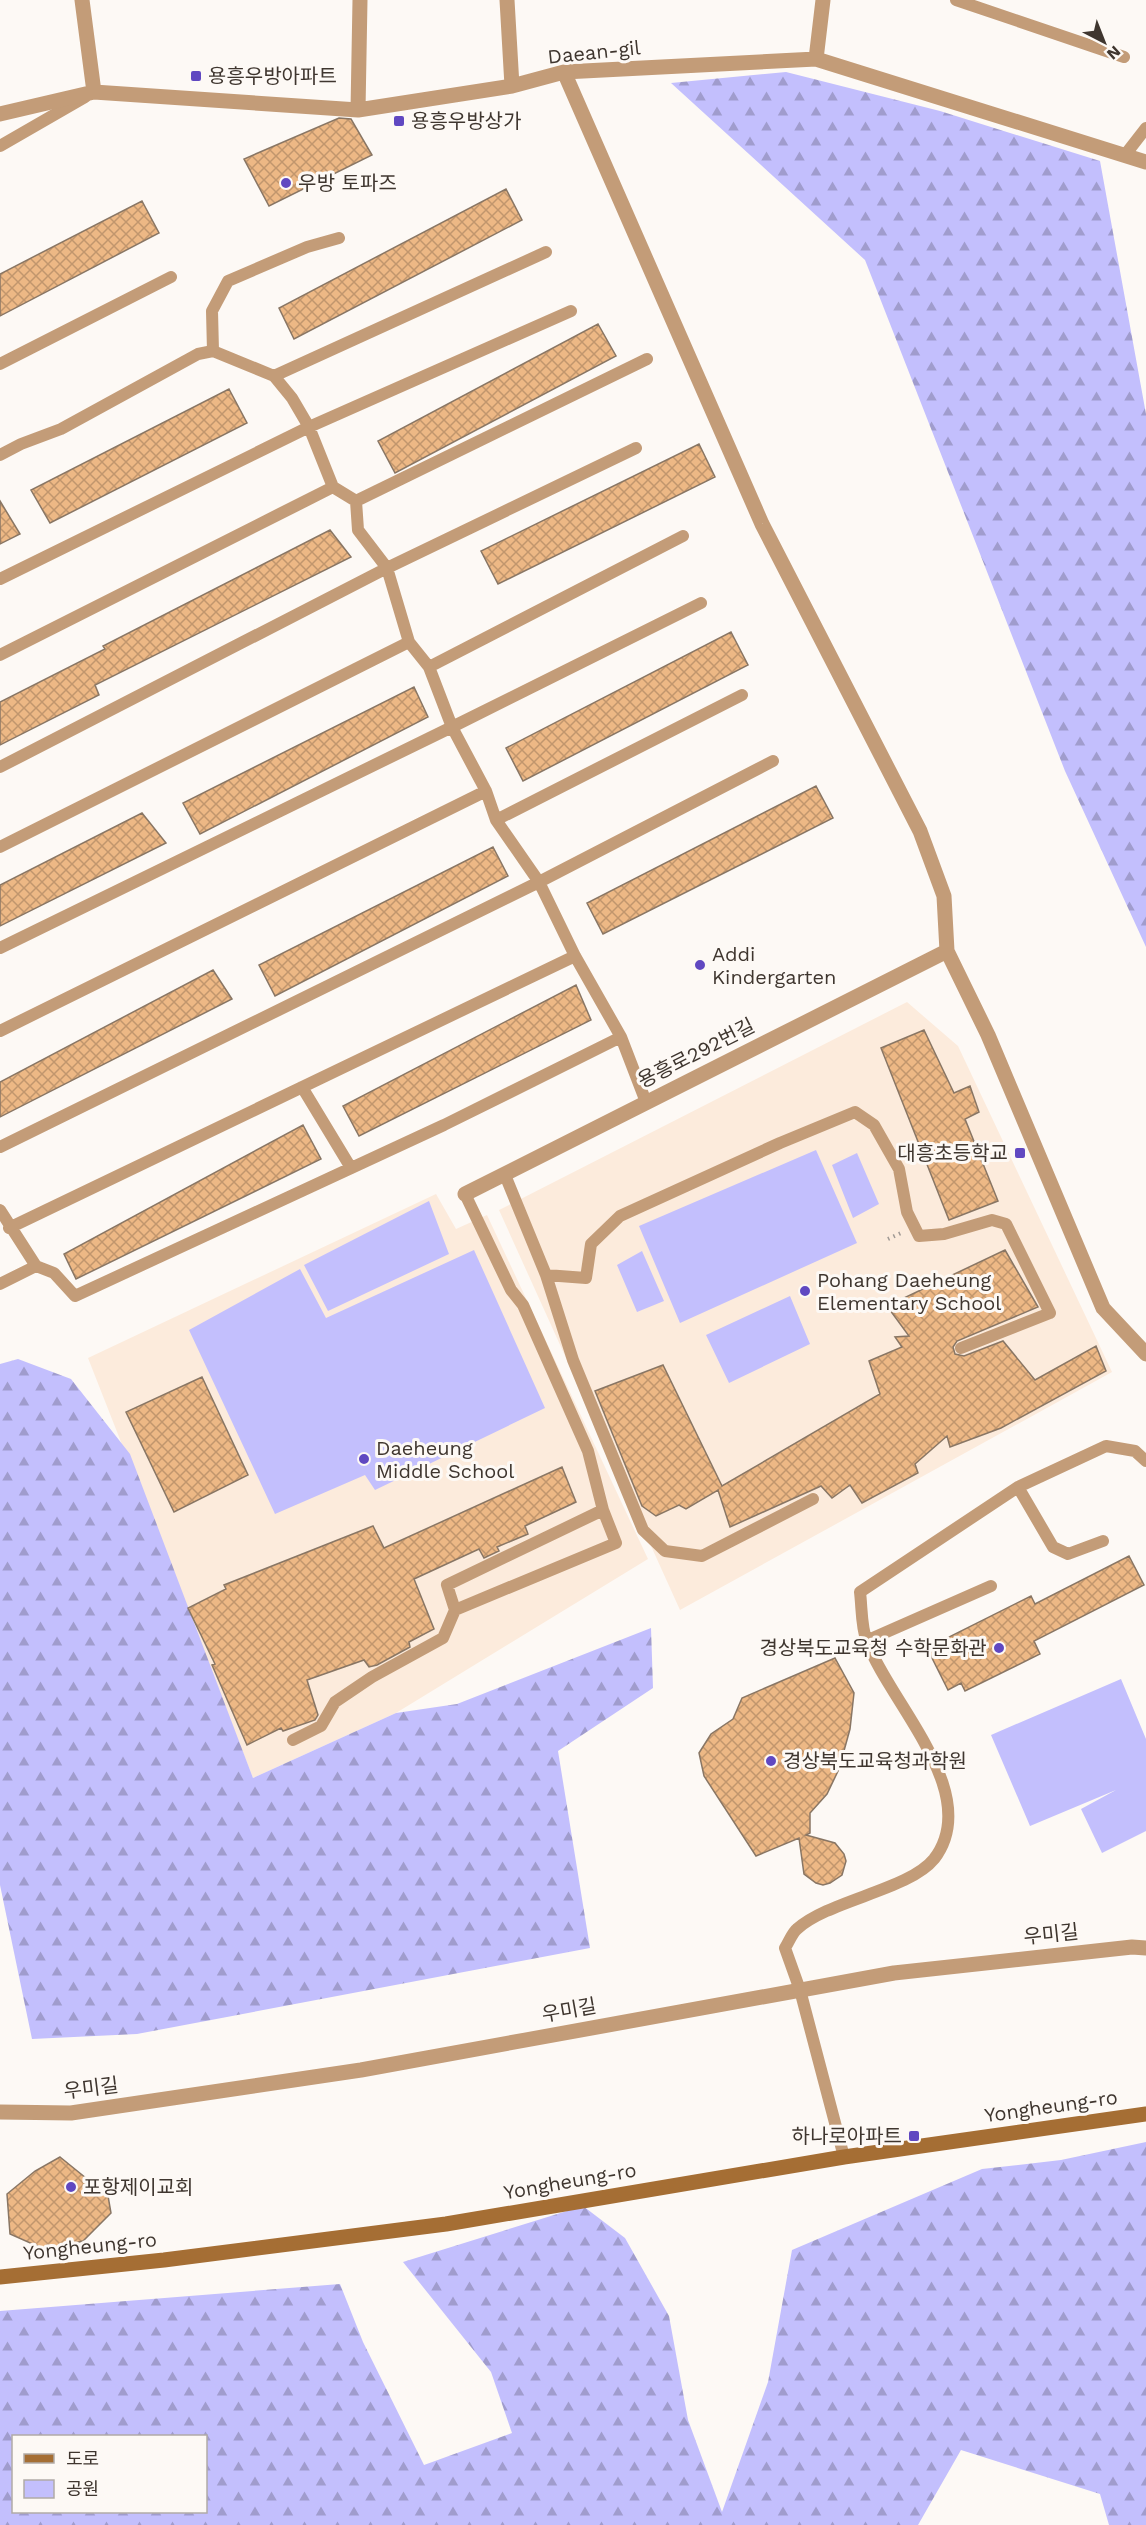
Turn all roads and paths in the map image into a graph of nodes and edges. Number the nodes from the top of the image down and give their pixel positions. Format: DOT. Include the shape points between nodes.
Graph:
graph roads {
  1 [pos="82,0"];
  2 [pos="360,0"];
  3 [pos="507,0"];
  4 [pos="823,0"];
  5 [pos="956,0"];
  6 [pos="1124,57"];
  7 [pos="816,59"];
  8 [pos="564,72"];
  9 [pos="512,86"];
  10 [pos="94,92"];
  11 [pos="358,110"];
  12 [pos="0,114"];
  13 [pos="1146,128"];
  14 [pos="0,146"];
  15 [pos="1125,155"];
  16 [pos="1146,162"];
  17 [pos="339,238"];
  18 [pos="546,252"];
  19 [pos="171,277"];
  20 [pos="571,311"];
  21 [pos="213,351"];
  22 [pos="647,359"];
  23 [pos="0,364"];
  24 [pos="274,376"];
  25 [pos="309,428"];
  26 [pos="636,448"];
  27 [pos="0,455"];
  28 [pos="333,487"];
  29 [pos="356,501"];
  30 [pos="683,536"];
  31 [pos="387,568"];
  32 [pos="0,579"];
  33 [pos="701,603"];
  34 [pos="409,642"];
  35 [pos="0,655"];
  36 [pos="429,668"];
  37 [pos="742,695"];
  38 [pos="453,727"];
  39 [pos="773,761"];
  40 [pos="0,767"];
  41 [pos="486,791"];
  42 [pos="496,820"];
  43 [pos="0,847"];
  44 [pos="538,882"];
  45 [pos="0,948"];
  46 [pos="947,951"];
  47 [pos="574,956"];
  48 [pos="0,1031"];
  49 [pos="621,1037"];
  50 [pos="302,1087"];
  51 [pos="646,1102"];
  52 [pos="0,1147"];
  53 [pos="351,1168"];
  54 [pos="505,1175"];
  55 [pos="465,1194"];
  56 [pos="0,1210"];
  57 [pos="9,1228"];
  58 [pos="36,1266"];
  59 [pos="546,1275"];
  60 [pos="0,1284"];
  61 [pos="961,1348"];
  62 [pos="1146,1354"];
  63 [pos="1146,1461"];
  64 [pos="1018,1487"];
  65 [pos="813,1499"];
  66 [pos="603,1510"];
  67 [pos="1103,1541"];
  68 [pos="991,1586"];
  69 [pos="455,1610"];
  70 [pos="866,1641"];
  71 [pos="293,1740"];
  72 [pos="1146,1948"];
  73 [pos="800,1990"];
  74 [pos="0,2112"];
  75 [pos="1146,2114"];
  76 [pos="844,2157"];
  77 [pos="0,2277"];
  1 -- 10 [label="street"];
  2 -- 11 [label="street"];
  3 -- 9 [label="street"];
  4 -- 7 [label="street"];
  5 -- 6 [label="lane"];
  7 -- 8 [label="street, Daean-gil"];
  7 -- 15 [label="street, Daean-gil"];
  8 -- 9 [label="street, Daean-gil"];
  8 -- 46 [label="street" via="762,524 920,831 944,896"];
  9 -- 11 [label="street, Daean-gil"];
  10 -- 11 [label="street, Daean-gil"];
  10 -- 12 [label="street, Daean-gil"];
  10 -- 14 [label="lane"];
  13 -- 15 [label="lane"];
  15 -- 16 [label="street, Daean-gil"];
  17 -- 21 [label="lane" via="228,281 212,310"];
  18 -- 24 [label="lane"];
  19 -- 23 [label="lane"];
  20 -- 25 [label="lane"];
  21 -- 24 [label="lane"];
  21 -- 27 [label="lane" via="198,354 61,429"];
  22 -- 29 [label="lane"];
  24 -- 25 [label="lane"];
  25 -- 28 [label="lane"];
  25 -- 32 [label="lane"];
  26 -- 31 [label="lane"];
  28 -- 29 [label="lane"];
  28 -- 35 [label="lane"];
  29 -- 31 [label="lane" via="358,530"];
  30 -- 36 [label="lane"];
  31 -- 34 [label="lane"];
  31 -- 40 [label="lane"];
  33 -- 38 [label="lane"];
  34 -- 36 [label="lane"];
  34 -- 43 [label="lane"];
  36 -- 38 [label="lane"];
  37 -- 42 [label="lane"];
  38 -- 41 [label="lane"];
  38 -- 45 [label="lane"];
  39 -- 44 [label="lane"];
  41 -- 42 [label="lane"];
  41 -- 48 [label="lane"];
  42 -- 44 [label="lane"];
  44 -- 47 [label="lane"];
  44 -- 52 [label="lane"];
  46 -- 51 [label="street, 용흥로292번길"];
  46 -- 62 [label="street" via="988,1035 1103,1308"];
  47 -- 49 [label="lane"];
  47 -- 50 [label="lane"];
  49 -- 51 [label="lane"];
  49 -- 53 [label="lane"];
  50 -- 53 [label="lane"];
  50 -- 57 [label="lane"];
  51 -- 54 [label="street, 용흥로292번길"];
  53 -- 58 [label="lane" via="75,1296 54,1272"];
  54 -- 55 [label="street, 용흥로292번길"];
  54 -- 59 [label="lane"];
  55 -- 66 [label="lane" via="511,1290 523,1305 584,1440"];
  56 -- 57 [label="lane"];
  57 -- 58 [label="lane"];
  58 -- 60 [label="lane"];
  59 -- 61 [label="lane" via="586,1278 591,1244 620,1216 855,1112 874,1125 899,1170 907,1212 919,1236 944,1234 992,1220 1006,1224 1050,1313"];
  59 -- 65 [label="lane" via="573,1360 642,1530 665,1551 702,1556"];
  63 -- 64 [label="lane" via="1134,1451 1106,1446"];
  64 -- 67 [label="lane" via="1053,1546 1068,1554"];
  64 -- 70 [label="lane" via="860,1593"];
  66 -- 69 [label="lane" via="447,1585"];
  66 -- 69 [label="lane" via="616,1543"];
  68 -- 70 [label="lane"];
  69 -- 71 [label="lane" via="443,1638 335,1702 321,1726"];
  70 -- 73 [label="lane" via="946,1788 949,1822 944,1846 930,1863 907,1878 823,1913 796,1929 785,1948"];
  72 -- 73 [label="street, 우미길" via="894,1972"];
  73 -- 74 [label="street, 우미길" via="350,2071 71,2113"];
  73 -- 76 [label="lane"];
  75 -- 76 [label="main road, Yongheung-ro"];
  76 -- 77 [label="main road, Yongheung-ro" via="446,2224"];
}
